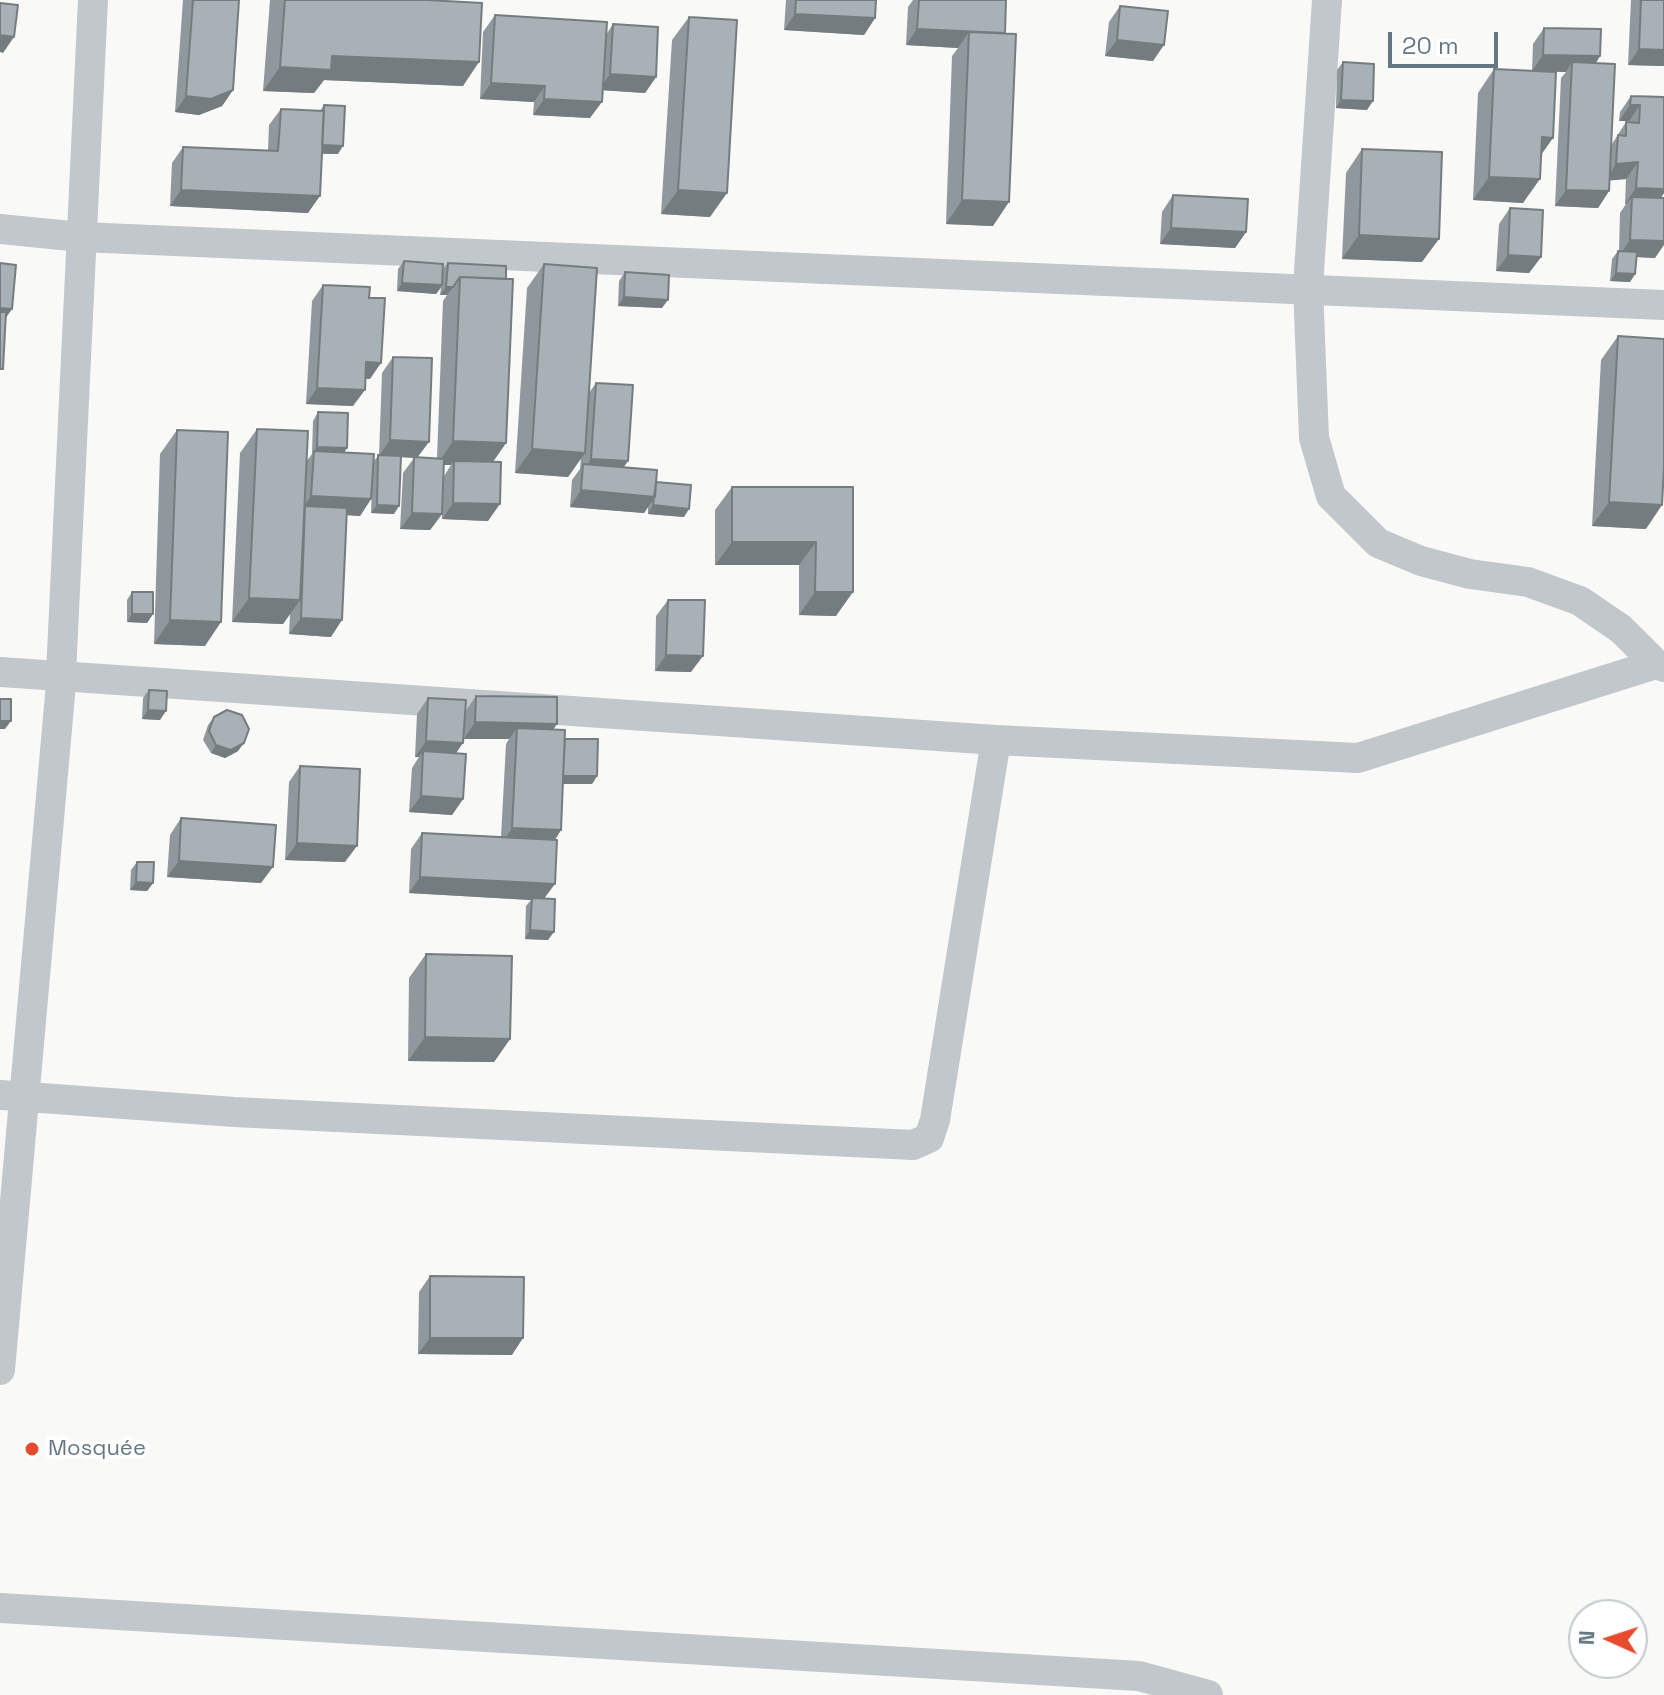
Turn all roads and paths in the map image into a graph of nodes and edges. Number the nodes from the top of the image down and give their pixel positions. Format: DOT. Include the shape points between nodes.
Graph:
graph roads {
  1 [pos="93,0"];
  2 [pos="1327,0"];
  3 [pos="0,229"];
  4 [pos="81,237"];
  5 [pos="1308,287"];
  6 [pos="1664,305"];
  7 [pos="1660,666"];
  8 [pos="0,672"];
  9 [pos="61,674"];
  10 [pos="996,740"];
  11 [pos="12,1095"];
  12 [pos="0,1370"];
  13 [pos="0,1608"];
  14 [pos="1208,1695"];
  1 -- 4 [label="street"];
  2 -- 5 [label="street"];
  3 -- 4 [label="street"];
  4 -- 5 [label="street"];
  4 -- 9 [label="street"];
  5 -- 6 [label="street"];
  5 -- 7 [label="street" via="1314,438 1331,496 1378,543 1421,561 1528,582 1580,601 1621,629"];
  7 -- 10 [label="street" via="1358,758"];
  8 -- 9 [label="street"];
  9 -- 10 [label="street"];
  9 -- 11 [label="street"];
  10 -- 11 [label="street" via="935,1120 929,1138 913,1145 234,1112"];
  11 -- 12 [label="street"];
  13 -- 14 [label="street" via="1139,1676"];
}
